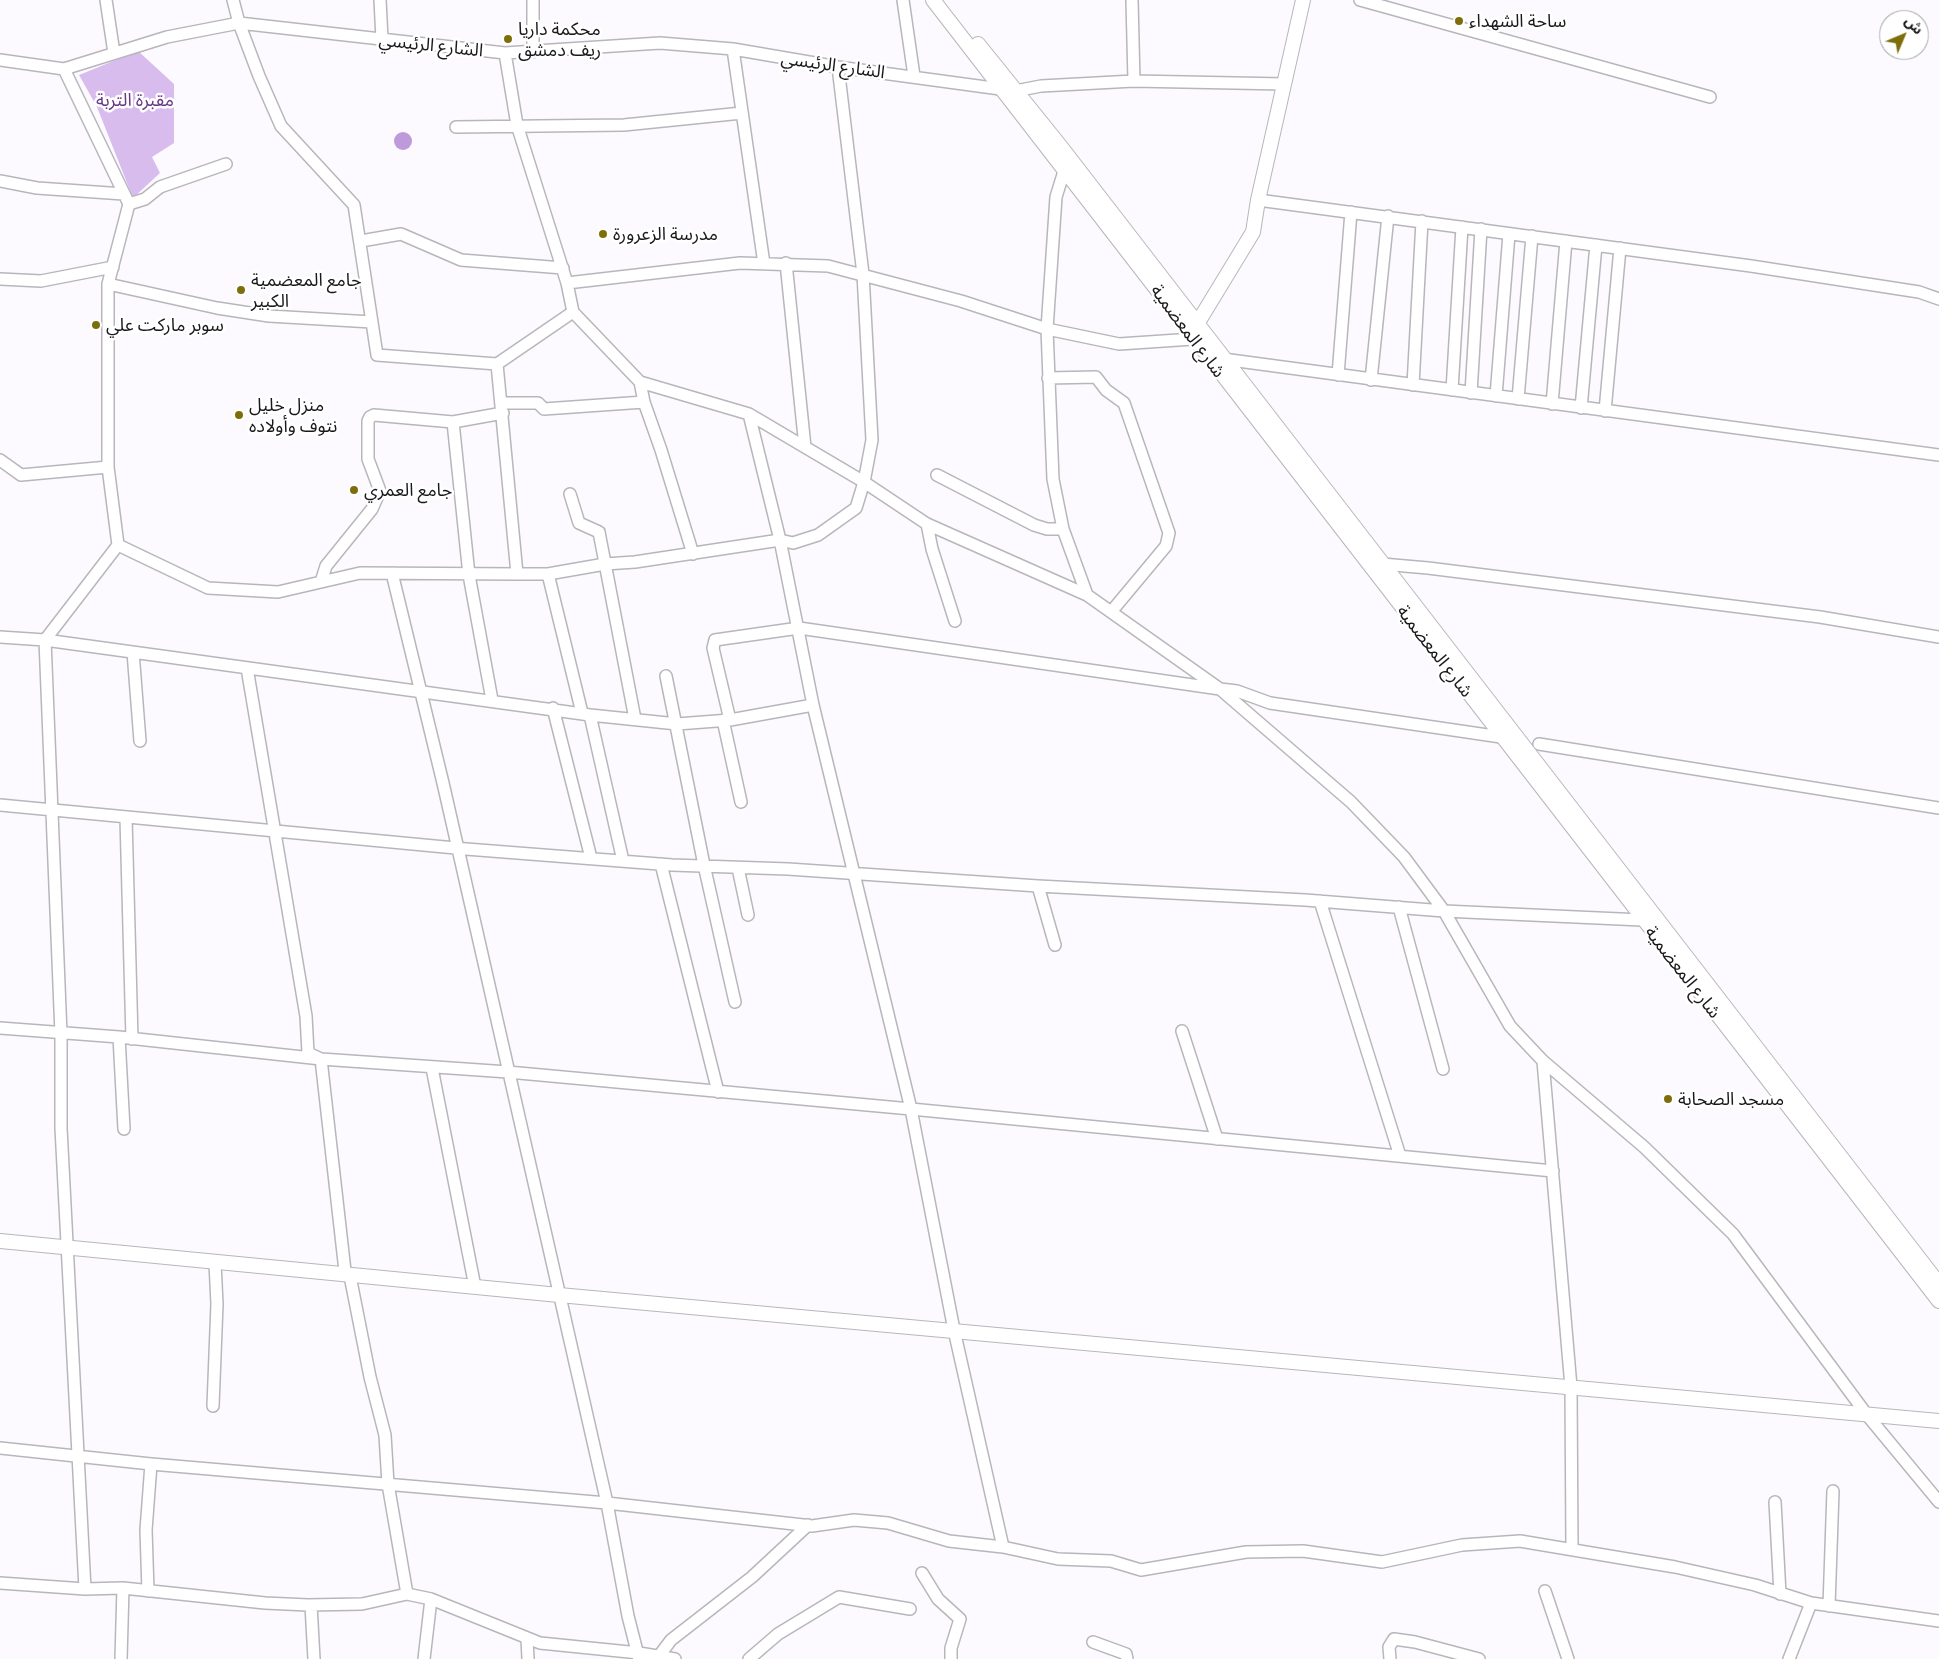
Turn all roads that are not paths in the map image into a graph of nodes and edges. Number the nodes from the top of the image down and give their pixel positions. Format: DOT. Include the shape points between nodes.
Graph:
graph roads {
  1 [pos="106,0"];
  2 [pos="233,0"];
  3 [pos="380,0"];
  4 [pos="533,0"];
  5 [pos="902,0"];
  6 [pos="933,0"];
  7 [pos="944,0"];
  8 [pos="1132,0"];
  9 [pos="1303,0"];
  10 [pos="1360,0"];
  11 [pos="239,23"];
  12 [pos="382,40"];
  13 [pos="733,49"];
  14 [pos="533,52"];
  15 [pos="114,53"];
  16 [pos="505,53"];
  17 [pos="0,60"];
  18 [pos="838,67"];
  19 [pos="64,69"];
  20 [pos="914,76"];
  21 [pos="1134,81"];
  22 [pos="1284,84"];
  23 [pos="1000,88"];
  24 [pos="1015,91"];
  25 [pos="1710,97"];
  26 [pos="742,113"];
  27 [pos="517,125"];
  28 [pos="456,127"];
  29 [pos="1057,150"];
  30 [pos="226,164"];
  31 [pos="1064,168"];
  32 [pos="0,182"];
  33 [pos="126,199"];
  34 [pos="1258,200"];
  35 [pos="1351,212"];
  36 [pos="1388,216"];
  37 [pos="1422,221"];
  38 [pos="1462,227"];
  39 [pos="1480,229"];
  40 [pos="1509,234"];
  41 [pos="1532,236"];
  42 [pos="361,241"];
  43 [pos="1566,241"];
  44 [pos="1596,245"];
  45 [pos="1620,248"];
  46 [pos="764,264"];
  47 [pos="786,264"];
  48 [pos="113,267"];
  49 [pos="562,268"];
  50 [pos="863,274"];
  51 [pos="0,279"];
  52 [pos="567,283"];
  53 [pos="108,284"];
  54 [pos="1939,298"];
  55 [pos="573,312"];
  56 [pos="372,322"];
  57 [pos="1197,324"];
  58 [pos="1047,329"];
  59 [pos="1193,339"];
  60 [pos="1223,359"];
  61 [pos="497,364"];
  62 [pos="1338,374"];
  63 [pos="1048,378"];
  64 [pos="1371,380"];
  65 [pos="640,382"];
  66 [pos="1413,385"];
  67 [pos="1452,390"];
  68 [pos="1471,393"];
  69 [pos="1496,396"];
  70 [pos="1518,399"];
  71 [pos="644,402"];
  72 [pos="1552,404"];
  73 [pos="502,408"];
  74 [pos="1581,408"];
  75 [pos="1606,411"];
  76 [pos="749,414"];
  77 [pos="452,422"];
  78 [pos="805,447"];
  79 [pos="1939,455"];
  80 [pos="0,460"];
  81 [pos="108,467"];
  82 [pos="937,475"];
  83 [pos="864,482"];
  84 [pos="570,494"];
  85 [pos="927,524"];
  86 [pos="1063,529"];
  87 [pos="780,540"];
  88 [pos="118,545"];
  89 [pos="693,554"];
  90 [pos="605,564"];
  91 [pos="1382,564"];
  92 [pos="392,573"];
  93 [pos="517,574"];
  94 [pos="548,574"];
  95 [pos="469,575"];
  96 [pos="320,582"];
  97 [pos="1087,595"];
  98 [pos="1111,612"];
  99 [pos="954,621"];
  100 [pos="799,628"];
  101 [pos="0,637"];
  102 [pos="1939,637"];
  103 [pos="45,640"];
  104 [pos="133,652"];
  105 [pos="247,668"];
  106 [pos="666,676"];
  107 [pos="1220,688"];
  108 [pos="421,691"];
  109 [pos="492,700"];
  110 [pos="813,706"];
  111 [pos="553,708"];
  112 [pos="586,714"];
  113 [pos="635,719"];
  114 [pos="727,720"];
  115 [pos="677,724"];
  116 [pos="1501,737"];
  117 [pos="140,741"];
  118 [pos="1539,744"];
  119 [pos="741,802"];
  120 [pos="0,805"];
  121 [pos="1939,808"];
  122 [pos="52,810"];
  123 [pos="126,818"];
  124 [pos="273,831"];
  125 [pos="457,848"];
  126 [pos="590,858"];
  127 [pos="623,861"];
  128 [pos="661,864"];
  129 [pos="704,865"];
  130 [pos="738,868"];
  131 [pos="854,873"];
  132 [pos="1038,886"];
  133 [pos="1320,901"];
  134 [pos="1399,907"];
  135 [pos="1444,910"];
  136 [pos="748,915"];
  137 [pos="1642,920"];
  138 [pos="1660,933"];
  139 [pos="1055,945"];
  140 [pos="735,1002"];
  141 [pos="0,1028"];
  142 [pos="1182,1031"];
  143 [pos="61,1034"];
  144 [pos="119,1037"];
  145 [pos="132,1039"];
  146 [pos="321,1059"];
  147 [pos="1543,1062"];
  148 [pos="432,1068"];
  149 [pos="1443,1069"];
  150 [pos="508,1072"];
  151 [pos="718,1092"];
  152 [pos="911,1109"];
  153 [pos="124,1129"];
  154 [pos="1217,1139"];
  155 [pos="1400,1156"];
  156 [pos="1553,1171"];
  157 [pos="0,1242"];
  158 [pos="69,1248"];
  159 [pos="215,1262"];
  160 [pos="350,1276"];
  161 [pos="475,1287"];
  162 [pos="1937,1291"];
  163 [pos="559,1296"];
  164 [pos="954,1330"];
  165 [pos="1571,1387"];
  166 [pos="214,1406"];
  167 [pos="1867,1415"];
  168 [pos="1939,1421"];
  169 [pos="0,1448"];
  170 [pos="78,1456"];
  171 [pos="151,1464"];
  172 [pos="388,1484"];
  173 [pos="1833,1491"];
  174 [pos="1775,1502"];
  175 [pos="1939,1502"];
  176 [pos="607,1503"];
  177 [pos="808,1525"];
  178 [pos="1003,1547"];
  179 [pos="1572,1549"];
  180 [pos="922,1573"];
  181 [pos="0,1583"];
  182 [pos="123,1588"];
  183 [pos="85,1589"];
  184 [pos="148,1591"];
  185 [pos="1545,1591"];
  186 [pos="407,1594"];
  187 [pos="1780,1594"];
  188 [pos="431,1599"];
  189 [pos="1811,1603"];
  190 [pos="311,1605"];
  191 [pos="1829,1606"];
  192 [pos="910,1609"];
  193 [pos="1939,1621"];
  194 [pos="527,1638"];
  195 [pos="1093,1642"];
  196 [pos="639,1656"];
  197 [pos="659,1656"];
  198 [pos="121,1659"];
  199 [pos="314,1659"];
  200 [pos="424,1659"];
  201 [pos="528,1659"];
  202 [pos="675,1659"];
  203 [pos="749,1659"];
  204 [pos="951,1659"];
  205 [pos="1127,1659"];
  206 [pos="1390,1659"];
  207 [pos="1480,1659"];
  208 [pos="1568,1659"];
  209 [pos="1789,1659"];
  1 -- 15 [label="street"];
  2 -- 11 [label="street"];
  3 -- 12 [label="street"];
  4 -- 14 [label="street"];
  5 -- 20 [label="street"];
  6 -- 23 [label="main road, شارع المعضمية"];
  7 -- 24 [label="main road, شارع المعضمية"];
  8 -- 21 [label="street"];
  9 -- 22 [label="main road"];
  10 -- 25 [label="street"];
  11 -- 12 [label="street, الشارع الرئيسي"];
  11 -- 15 [label="street, الشارع الرئيسي" via="167,37"];
  11 -- 42 [label="street" via="281,126 354,205"];
  12 -- 16 [label="street, الشارع الرئيسي"];
  13 -- 14 [label="street, الشارع الرئيسي" via="660,43"];
  13 -- 18 [label="street, الشارع الرئيسي"];
  13 -- 26 [label="street"];
  14 -- 16 [label="street, الشارع الرئيسي"];
  15 -- 19 [label="street, الشارع الرئيسي"];
  16 -- 27 [label="street"];
  17 -- 19 [label="street, الشارع الرئيسي"];
  18 -- 20 [label="street, الشارع الرئيسي"];
  18 -- 50 [label="street"];
  19 -- 33 [label="street"];
  20 -- 23 [label="street, الشارع الرئيسي"];
  21 -- 22 [label="street"];
  21 -- 24 [label="street" via="1041,86"];
  22 -- 34 [label="main road"];
  23 -- 24 [label="street, الشارع الرئيسي"];
  23 -- 29 [label="main road, شارع المعضمية"];
  24 -- 29 [label="main road, شارع المعضمية"];
  26 -- 27 [label="street" via="624,125"];
  26 -- 46 [label="street"];
  27 -- 28 [label="street"];
  27 -- 49 [label="street"];
  29 -- 31 [label="main road, شارع المعضمية"];
  29 -- 57 [label="main road, شارع المعضمية"];
  30 -- 33 [label="street" via="160,187 145,199"];
  31 -- 58 [label="street" via="1056,197"];
  31 -- 59 [label="main road, شارع المعضمية"];
  32 -- 33 [label="street"];
  33 -- 48 [label="street"];
  34 -- 35 [label="street"];
  34 -- 57 [label="main road" via="1253,232"];
  35 -- 36 [label="street"];
  35 -- 62 [label="street"];
  36 -- 37 [label="street"];
  36 -- 64 [label="street"];
  37 -- 38 [label="street"];
  37 -- 66 [label="street"];
  38 -- 39 [label="street"];
  38 -- 67 [label="street"];
  39 -- 40 [label="street"];
  39 -- 68 [label="street"];
  40 -- 41 [label="street"];
  40 -- 69 [label="street"];
  41 -- 43 [label="street"];
  41 -- 70 [label="street"];
  42 -- 49 [label="street" via="401,234 461,260"];
  42 -- 56 [label="street"];
  43 -- 44 [label="street"];
  43 -- 72 [label="street"];
  44 -- 45 [label="street"];
  44 -- 74 [label="street"];
  45 -- 54 [label="street" via="1919,292"];
  45 -- 75 [label="street"];
  46 -- 47 [label="street"];
  46 -- 52 [label="street" via="740,263"];
  47 -- 50 [label="street" via="828,266"];
  47 -- 78 [label="street"];
  48 -- 51 [label="street" via="41,281"];
  48 -- 53 [label="street"];
  49 -- 52 [label="street"];
  50 -- 58 [label="street"];
  50 -- 83 [label="street" via="872,440"];
  52 -- 55 [label="street"];
  53 -- 56 [label="street" via="252,313"];
  53 -- 81 [label="street"];
  55 -- 61 [label="street"];
  55 -- 65 [label="street"];
  56 -- 61 [label="street" via="377,355"];
  57 -- 60 [label="main road, شارع المعضمية"];
  58 -- 59 [label="street" via="1119,344"];
  58 -- 63 [label="street"];
  59 -- 116 [label="main road, شارع المعضمية"];
  60 -- 62 [label="street"];
  60 -- 91 [label="main road, شارع المعضمية"];
  61 -- 73 [label="street"];
  62 -- 64 [label="street"];
  63 -- 86 [label="street" via="1053,478"];
  63 -- 98 [label="street" via="1096,377 1106,390 1124,402 1169,533 1166,546"];
  64 -- 66 [label="street"];
  65 -- 71 [label="street"];
  65 -- 76 [label="street"];
  66 -- 67 [label="street"];
  67 -- 68 [label="street"];
  68 -- 69 [label="street"];
  69 -- 70 [label="street"];
  70 -- 72 [label="street"];
  71 -- 73 [label="street" via="544,409 538,403"];
  71 -- 89 [label="street"];
  72 -- 74 [label="street"];
  73 -- 77 [label="street"];
  73 -- 93 [label="street"];
  74 -- 75 [label="street"];
  75 -- 79 [label="street"];
  76 -- 78 [label="street"];
  76 -- 87 [label="street"];
  77 -- 95 [label="street"];
  77 -- 96 [label="street" via="370,416 368,459 380,492 372,509 326,566"];
  78 -- 83 [label="street"];
  80 -- 81 [label="street" via="21,475"];
  81 -- 88 [label="street"];
  82 -- 86 [label="street" via="1034,525"];
  83 -- 85 [label="street"];
  83 -- 87 [label="street" via="856,508 818,535 793,543"];
  84 -- 90 [label="street" via="580,523 599,532"];
  85 -- 97 [label="street"];
  85 -- 99 [label="street"];
  86 -- 97 [label="street"];
  87 -- 89 [label="street"];
  87 -- 100 [label="street"];
  88 -- 96 [label="street" via="208,588 278,592"];
  88 -- 103 [label="street"];
  89 -- 90 [label="street"];
  90 -- 94 [label="street"];
  90 -- 113 [label="street"];
  91 -- 102 [label="street" via="1820,616"];
  91 -- 138 [label="main road, شارع المعضمية"];
  92 -- 95 [label="street"];
  92 -- 96 [label="street" via="360,573"];
  92 -- 108 [label="street"];
  93 -- 94 [label="street"];
  93 -- 95 [label="street"];
  94 -- 112 [label="street"];
  95 -- 109 [label="street"];
  97 -- 98 [label="street"];
  98 -- 107 [label="street"];
  100 -- 107 [label="street"];
  100 -- 110 [label="street"];
  100 -- 114 [label="street" via="715,640 713,648"];
  101 -- 103 [label="street"];
  103 -- 104 [label="street"];
  103 -- 122 [label="street"];
  104 -- 105 [label="street"];
  104 -- 117 [label="street"];
  105 -- 108 [label="street"];
  105 -- 124 [label="street"];
  106 -- 115 [label="street"];
  107 -- 116 [label="street" via="1270,703"];
  107 -- 135 [label="street" via="1351,802 1404,856"];
  108 -- 109 [label="street"];
  108 -- 125 [label="street"];
  109 -- 111 [label="street"];
  110 -- 114 [label="street"];
  110 -- 131 [label="street"];
  111 -- 112 [label="street"];
  111 -- 126 [label="street"];
  112 -- 113 [label="street"];
  112 -- 127 [label="street"];
  113 -- 115 [label="street"];
  114 -- 115 [label="street"];
  114 -- 119 [label="street"];
  115 -- 129 [label="street"];
  116 -- 137 [label="main road, شارع المعضمية"];
  118 -- 121 [label="street"];
  120 -- 122 [label="street"];
  122 -- 123 [label="street"];
  122 -- 143 [label="street"];
  123 -- 124 [label="street"];
  123 -- 145 [label="street"];
  124 -- 125 [label="street"];
  124 -- 146 [label="street" via="306,1016 308,1053"];
  125 -- 126 [label="street"];
  125 -- 150 [label="street"];
  126 -- 127 [label="street"];
  127 -- 128 [label="street"];
  128 -- 129 [label="street"];
  128 -- 151 [label="street"];
  129 -- 130 [label="street"];
  129 -- 140 [label="street"];
  130 -- 131 [label="street"];
  130 -- 136 [label="street"];
  131 -- 132 [label="street"];
  131 -- 152 [label="street"];
  132 -- 133 [label="street"];
  132 -- 139 [label="street"];
  133 -- 134 [label="street"];
  133 -- 155 [label="street"];
  134 -- 135 [label="street"];
  134 -- 149 [label="street"];
  135 -- 137 [label="street"];
  135 -- 147 [label="street" via="1510,1026"];
  137 -- 138 [label="main road, شارع المعضمية"];
  138 -- 162 [label="main road, شارع المعضمية"];
  141 -- 143 [label="street"];
  142 -- 154 [label="street"];
  143 -- 144 [label="street"];
  143 -- 158 [label="street" via="61,1128"];
  144 -- 145 [label="street"];
  144 -- 153 [label="street"];
  145 -- 146 [label="street"];
  146 -- 148 [label="street"];
  146 -- 160 [label="street" via="345,1271"];
  147 -- 156 [label="street"];
  147 -- 167 [label="street" via="1644,1147 1732,1234"];
  148 -- 150 [label="street"];
  148 -- 161 [label="street"];
  150 -- 151 [label="street"];
  150 -- 163 [label="street"];
  151 -- 152 [label="street"];
  152 -- 154 [label="street"];
  152 -- 164 [label="street"];
  154 -- 155 [label="street"];
  155 -- 156 [label="street"];
  156 -- 165 [label="street"];
  157 -- 158 [label="main road"];
  158 -- 159 [label="main road"];
  158 -- 170 [label="street"];
  159 -- 160 [label="main road"];
  159 -- 166 [label="street"];
  160 -- 161 [label="main road"];
  160 -- 172 [label="street" via="385,1435"];
  161 -- 163 [label="main road"];
  163 -- 164 [label="main road"];
  163 -- 176 [label="street"];
  164 -- 165 [label="main road"];
  164 -- 178 [label="street"];
  165 -- 167 [label="main road"];
  165 -- 179 [label="street"];
  167 -- 168 [label="main road"];
  167 -- 175 [label="street"];
  169 -- 170 [label="street"];
  170 -- 171 [label="street"];
  170 -- 183 [label="street"];
  171 -- 172 [label="street"];
  171 -- 184 [label="street" via="146,1530"];
  172 -- 176 [label="street"];
  172 -- 186 [label="street"];
  173 -- 191 [label="street"];
  174 -- 187 [label="street"];
  176 -- 177 [label="street"];
  176 -- 196 [label="street" via="628,1616"];
  177 -- 178 [label="street" via="854,1520 888,1523 949,1540"];
  177 -- 197 [label="street" via="752,1577 671,1640"];
  178 -- 179 [label="street" via="1058,1559 1111,1561 1141,1570 1246,1552 1302,1551 1382,1562 1462,1545 1520,1542"];
  179 -- 187 [label="street" via="1675,1567"];
  180 -- 204 [label="street" via="938,1599 960,1619"];
  181 -- 183 [label="street"];
  182 -- 183 [label="street"];
  182 -- 184 [label="street"];
  182 -- 198 [label="street"];
  184 -- 190 [label="street"];
  185 -- 208 [label="street"];
  186 -- 188 [label="street"];
  186 -- 190 [label="street" via="362,1604"];
  187 -- 189 [label="street"];
  188 -- 194 [label="street"];
  188 -- 200 [label="street"];
  189 -- 191 [label="street"];
  189 -- 209 [label="street"];
  190 -- 199 [label="street"];
  191 -- 193 [label="street"];
  192 -- 203 [label="street" via="839,1597 778,1634"];
  194 -- 196 [label="street" via="540,1643"];
  194 -- 201 [label="street"];
  195 -- 205 [label="street" via="1126,1654"];
  196 -- 197 [label="street"];
  197 -- 202 [label="street"];
  206 -- 207 [label="street" via="1389,1647 1394,1639"];
}
